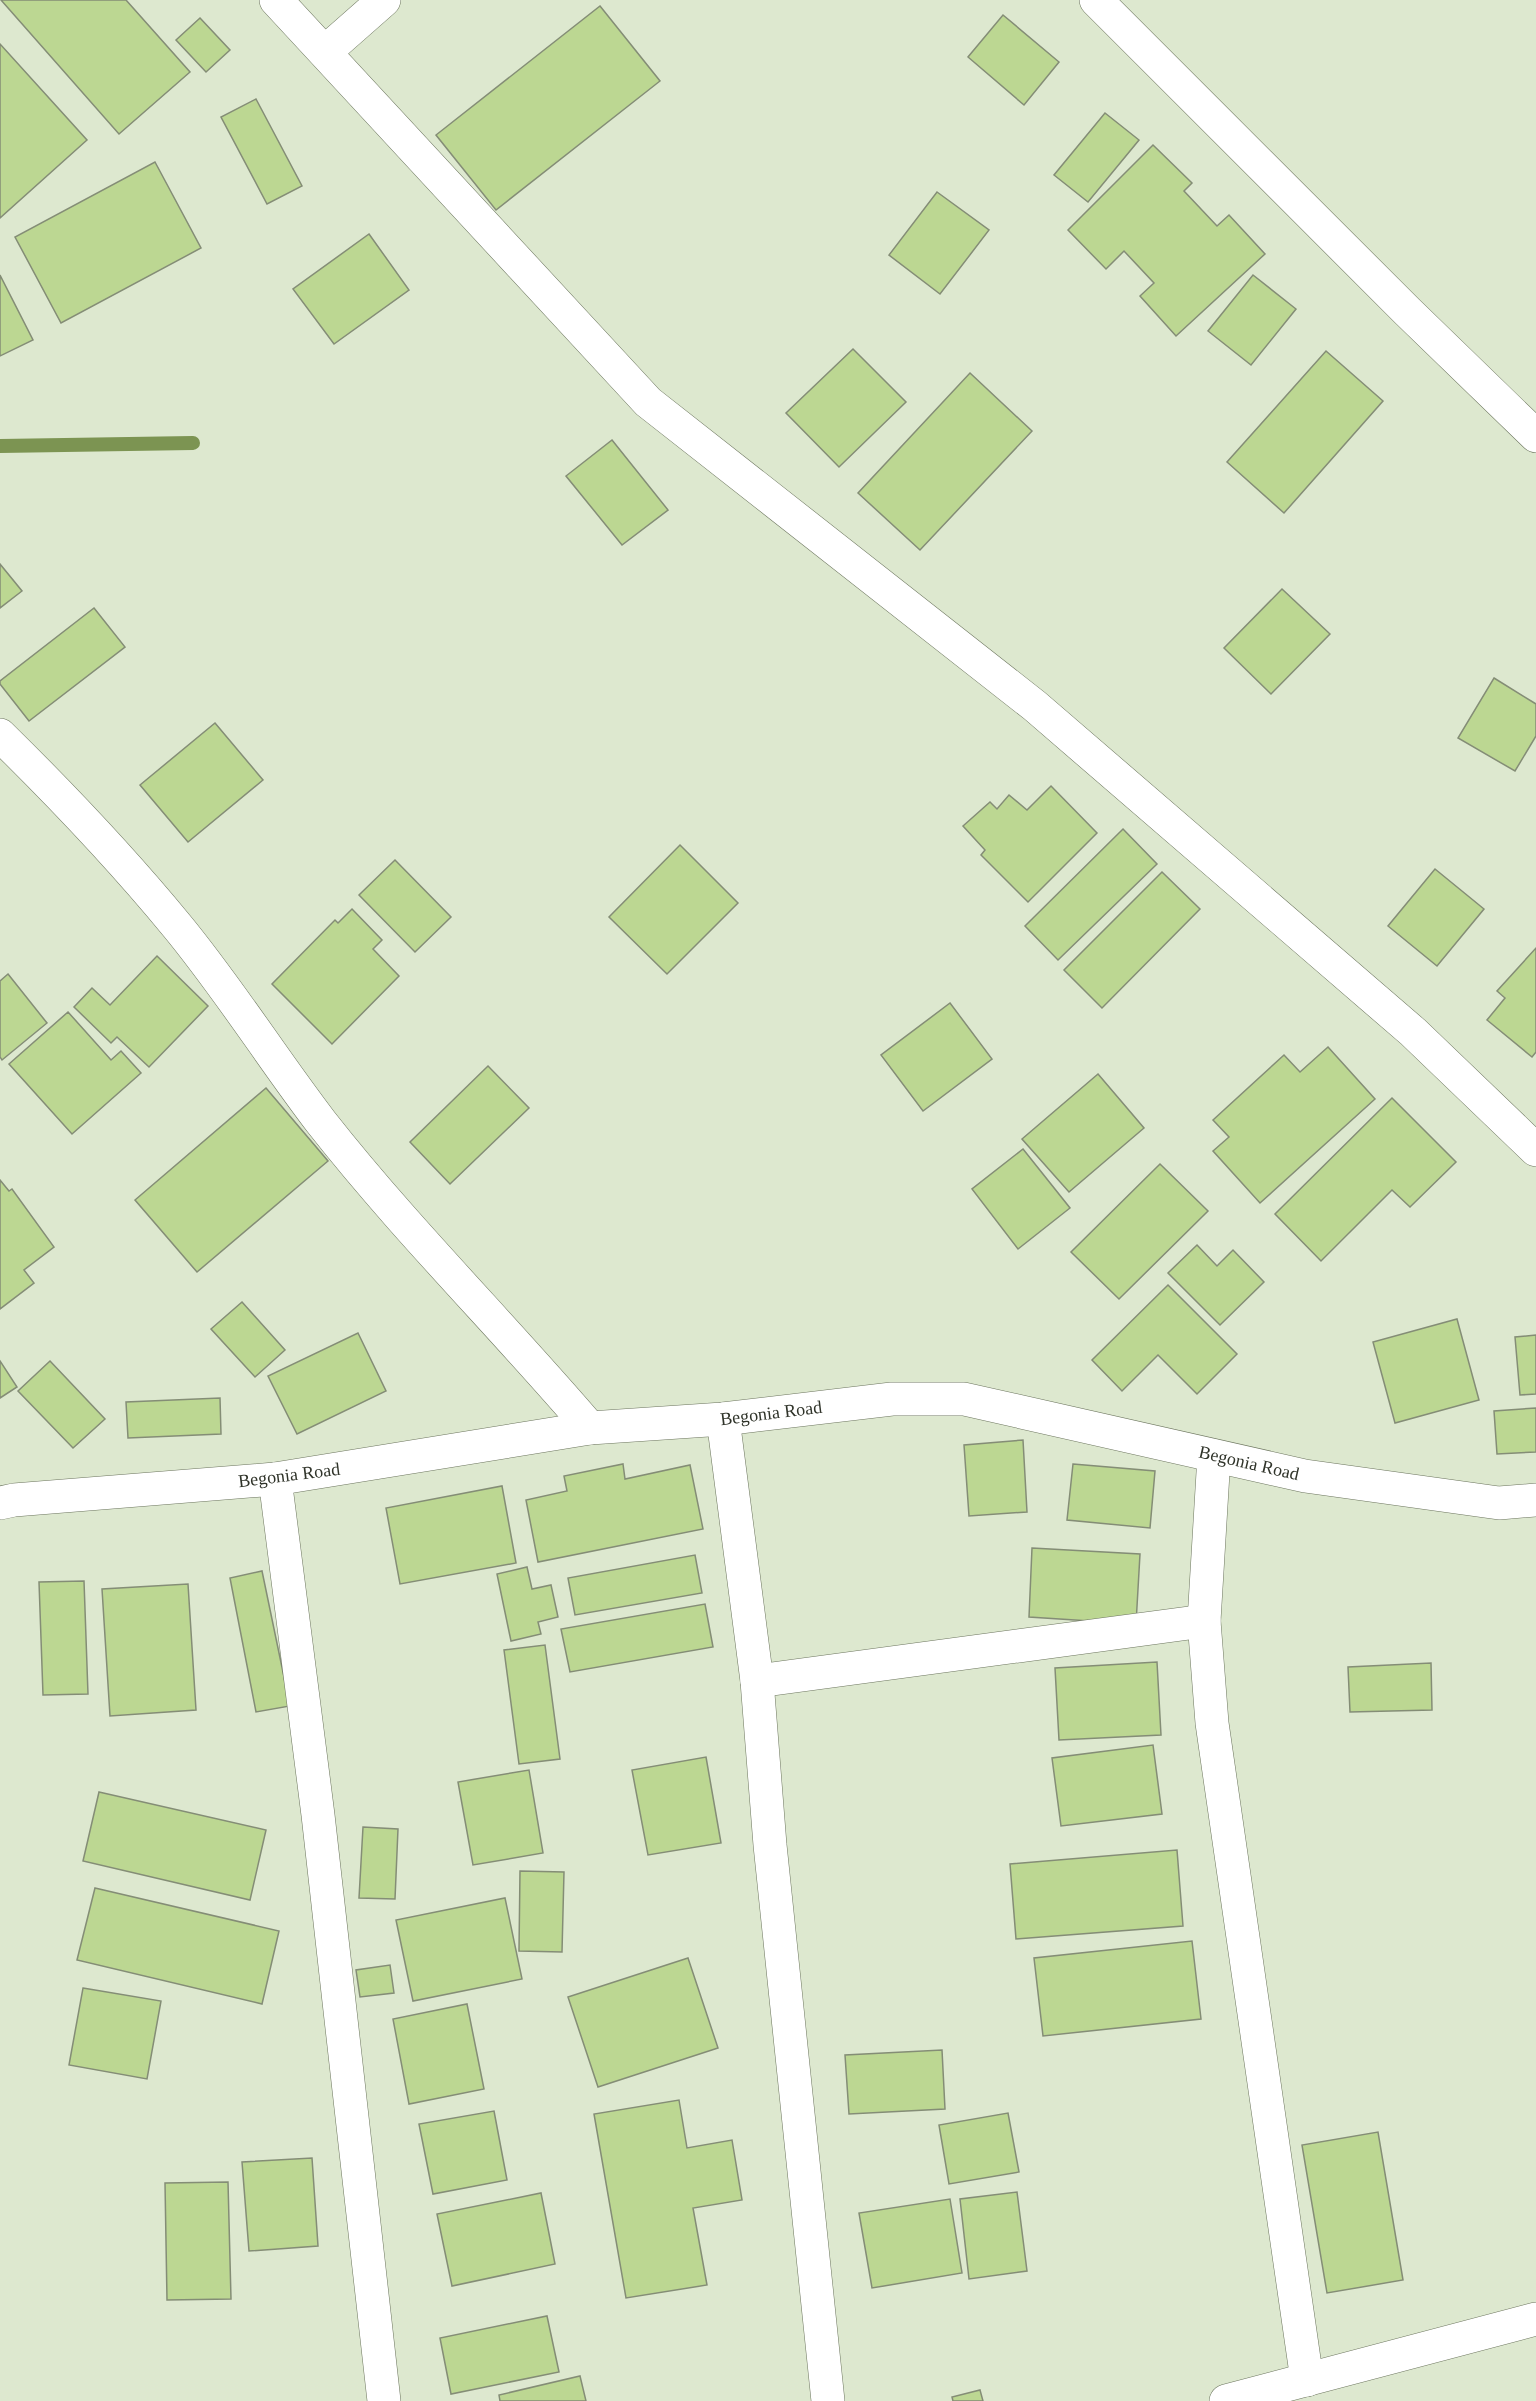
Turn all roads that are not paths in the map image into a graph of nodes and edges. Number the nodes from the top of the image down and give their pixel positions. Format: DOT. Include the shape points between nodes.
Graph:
graph roads {
  1 [pos="276,0"];
  2 [pos="384,0"];
  3 [pos="1096,0"];
  4 [pos="325,52"];
  5 [pos="1536,436"];
  6 [pos="0,735"];
  7 [pos="1536,1150"];
  8 [pos="723,1419"];
  9 [pos="590,1428"];
  10 [pos="1214,1456"];
  11 [pos="275,1479"];
  12 [pos="5,1495"];
  13 [pos="1536,1500"];
  14 [pos="1204,1621"];
  15 [pos="757,1681"];
  16 [pos="1536,2319"];
  17 [pos="1307,2380"];
  18 [pos="384,2401"];
  19 [pos="828,2401"];
  20 [pos="1226,2401"];
  1 -- 4 [label="street"];
  2 -- 4 [label="street"];
  3 -- 5 [label="street"];
  4 -- 7 [label="street" via="648,402 1035,706 1413,1032"];
  6 -- 9 [label="street" via="85,820 178,927 322,1122 454,1278"];
  8 -- 9 [label="street, Begonia Road"];
  8 -- 10 [label="street, Begonia Road" via="892,1399 964,1399"];
  8 -- 15 [label="street"];
  9 -- 11 [label="street, Begonia Road"];
  10 -- 13 [label="street, Begonia Road" via="1305,1476 1498,1503"];
  10 -- 14 [label="street"];
  11 -- 12 [label="street, Begonia Road"];
  11 -- 18 [label="street" via="318,1815"];
  14 -- 15 [label="street"];
  14 -- 17 [label="street" via="1212,1723"];
  15 -- 19 [label="street" via="770,1845"];
  16 -- 17 [label="street"];
  17 -- 20 [label="street"];
}
